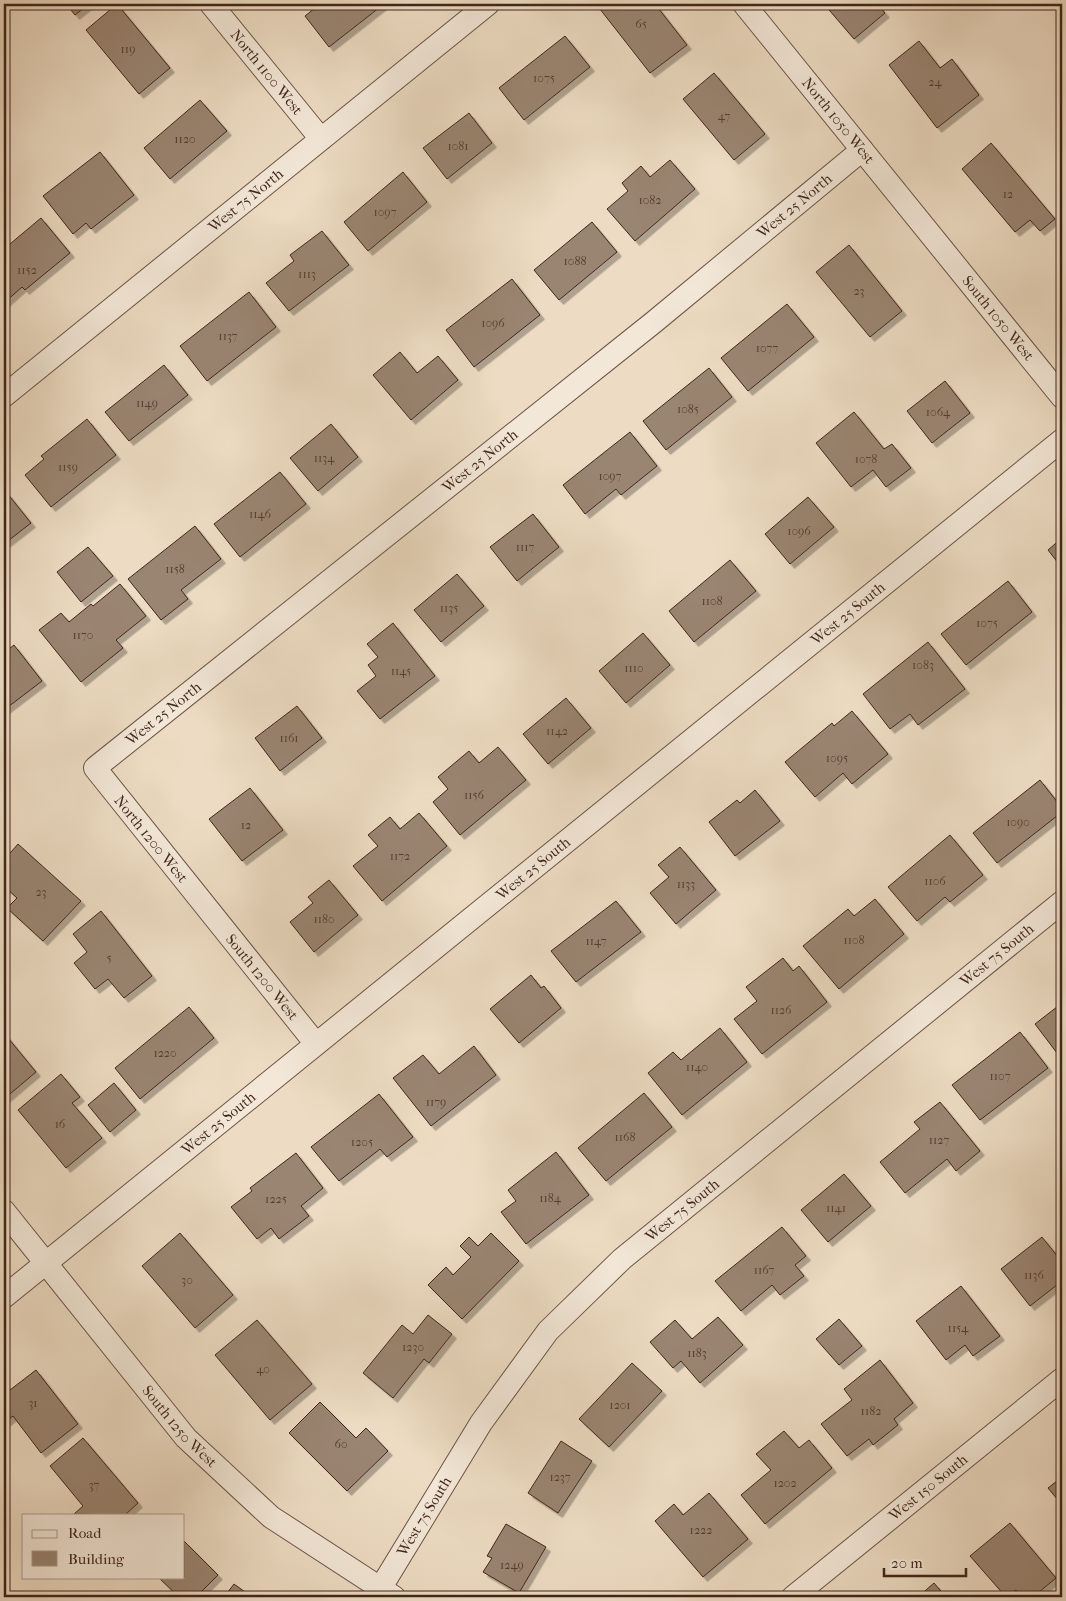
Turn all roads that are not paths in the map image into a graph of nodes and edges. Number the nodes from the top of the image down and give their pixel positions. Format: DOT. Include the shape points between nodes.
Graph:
graph roads {
  1 [pos="211,4"];
  2 [pos="488,4"];
  3 [pos="744,4"];
  4 [pos="321,139"];
  5 [pos="862,150"];
  6 [pos="933,238"];
  7 [pos="4,396"];
  8 [pos="1062,397"];
  9 [pos="1062,440"];
  10 [pos="95,768"];
  11 [pos="1062,902"];
  12 [pos="207,909"];
  13 [pos="316,1044"];
  14 [pos="4,1211"];
  15 [pos="46,1263"];
  16 [pos="4,1297"];
  17 [pos="1062,1379"];
  18 [pos="387,1593"];
  19 [pos="793,1597"];
  1 -- 4 [label="street, North 1100 West"];
  2 -- 4 [label="street, West 75 North"];
  3 -- 5 [label="street, North 1050 West"];
  4 -- 7 [label="street, West 75 North"];
  5 -- 6 [label="street, North 1050 West"];
  5 -- 10 [label="street, West 25 North" via="654,322"];
  6 -- 8 [label="street, South 1050 West"];
  9 -- 13 [label="street, West 25 South"];
  10 -- 12 [label="street, North 1200 West"];
  11 -- 18 [label="street, West 75 South" via="622,1259 548,1331 481,1423"];
  12 -- 13 [label="street, South 1200 West"];
  13 -- 15 [label="street, West 25 South"];
  14 -- 15 [label="street, South 1250 West"];
  15 -- 16 [label="street, West 25 South"];
  15 -- 18 [label="street, South 1250 West" via="186,1438 272,1517"];
  17 -- 19 [label="street, West 150 South"];
}
